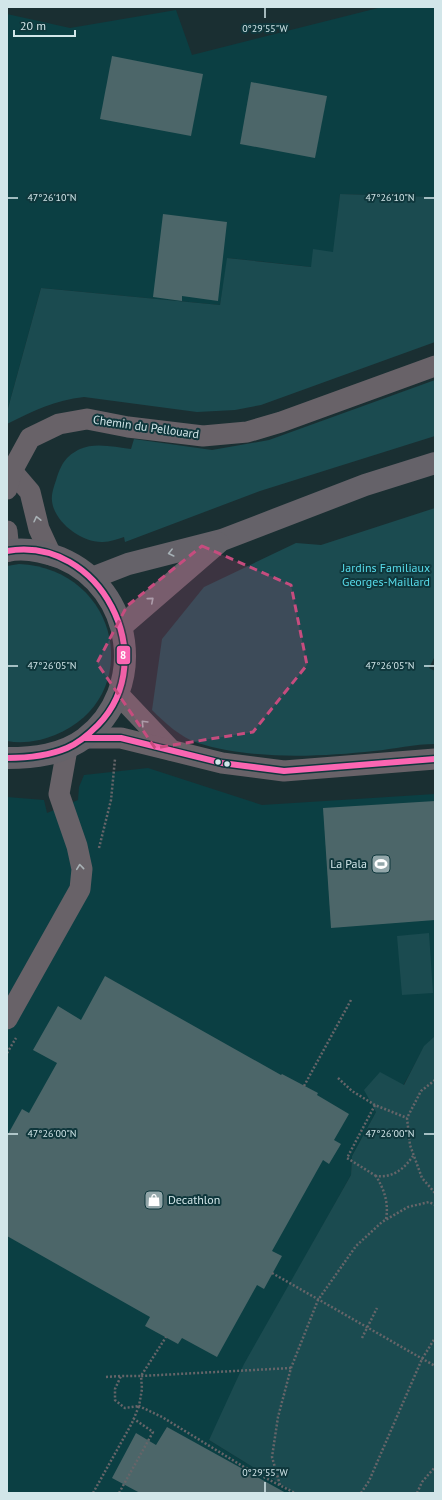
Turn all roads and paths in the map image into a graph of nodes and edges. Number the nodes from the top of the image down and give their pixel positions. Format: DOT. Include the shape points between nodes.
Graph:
graph roads {
  1 [pos="435,366"];
  2 [pos="435,463"];
  3 [pos="9,477"];
  4 [pos="222,540"];
  5 [pos="8,544"];
  6 [pos="51,555"];
  7 [pos="92,578"];
  8 [pos="122,626"];
  9 [pos="118,694"];
  10 [pos="76,743"];
  11 [pos="171,750"];
  12 [pos="115,757"];
  13 [pos="7,758"];
  14 [pos="435,759"];
  15 [pos="98,853"];
  16 [pos="351,1000"];
  17 [pos="7,1019"];
  18 [pos="338,1078"];
  19 [pos="435,1080"];
  20 [pos="304,1086"];
  21 [pos="375,1105"];
  22 [pos="407,1118"];
  23 [pos="414,1156"];
  24 [pos="376,1176"];
  25 [pos="435,1193"];
  26 [pos="435,1205"];
  27 [pos="386,1219"];
  28 [pos="272,1273"];
  29 [pos="318,1300"];
  30 [pos="377,1308"];
  31 [pos="367,1328"];
  32 [pos="166,1337"];
  33 [pos="362,1338"];
  34 [pos="435,1338"];
  35 [pos="422,1359"];
  36 [pos="435,1366"];
  37 [pos="291,1368"];
  38 [pos="121,1376"];
  39 [pos="141,1376"];
  40 [pos="106,1377"];
  41 [pos="139,1406"];
  42 [pos="134,1419"];
  43 [pos="435,1467"];
  44 [pos="280,1486"];
  45 [pos="93,1493"];
  46 [pos="120,1493"];
  47 [pos="295,1493"];
  48 [pos="361,1493"];
  49 [pos="417,1493"];
  1 -- 3 [label="street, Chemin du Pellouard" via="247,432 203,436 128,427 87,418 58,424 30,438"];
  2 -- 4 [label="main road" via="365,485"];
  6 -- 3 [label="street, Chemin du Pellouard, one-way" via="39,529 30,492"];
  4 -- 7 [label="main road, one-way" via="128,564"];
  8 -- 4 [label="main road, one-way"];
  5 -- 6 [label="main road"];
  6 -- 7 [label="main road" via="73,564"];
  7 -- 8 [label="main road" via="111,600"];
  8 -- 9 [label="main road" via="126,660"];
  9 -- 10 [label="main road" via="105,718"];
  11 -- 9 [label="street, one-way"];
  10 -- 11 [label="street" via="121,738"];
  10 -- 13 [label="main road" via="36,758"];
  17 -- 10 [label="street, one-way" via="80,889 82,869 77,846 59,794"];
  11 -- 14 [label="street" via="222,763 284,771"];
  12 -- 15 [label="path" via="111,800"];
  16 -- 20 [label="path"];
  18 -- 21 [label="path" via="352,1091"];
  19 -- 22 [label="path" via="421,1091"];
  21 -- 22 [label="path"];
  21 -- 24 [label="path" via="347,1158"];
  22 -- 23 [label="path"];
  23 -- 24 [label="path" via="395,1174"];
  23 -- 25 [label="path" via="422,1178"];
  24 -- 27 [label="path" via="386,1196"];
  26 -- 27 [label="path" via="429,1202 408,1207"];
  27 -- 29 [label="path" via="356,1246"];
  28 -- 29 [label="path"];
  29 -- 31 [label="path"];
  29 -- 37 [label="path"];
  30 -- 31 [label="path"];
  31 -- 33 [label="path"];
  31 -- 35 [label="path"];
  32 -- 39 [label="path"];
  34 -- 35 [label="path"];
  35 -- 36 [label="path"];
  35 -- 48 [label="path" via="369,1481"];
  37 -- 39 [label="path"];
  37 -- 44 [label="path" via="278,1417 272,1457"];
  38 -- 39 [label="path"];
  38 -- 40 [label="path"];
  38 -- 41 [label="path" via="115,1389 115,1400 125,1408"];
  39 -- 41 [label="path"];
  41 -- 42 [label="path"];
  41 -- 44 [label="path"];
  42 -- 45 [label="path"];
  42 -- 46 [label="path" via="153,1432"];
  43 -- 49 [label="path" via="422,1482"];
  44 -- 47 [label="path"];
}
